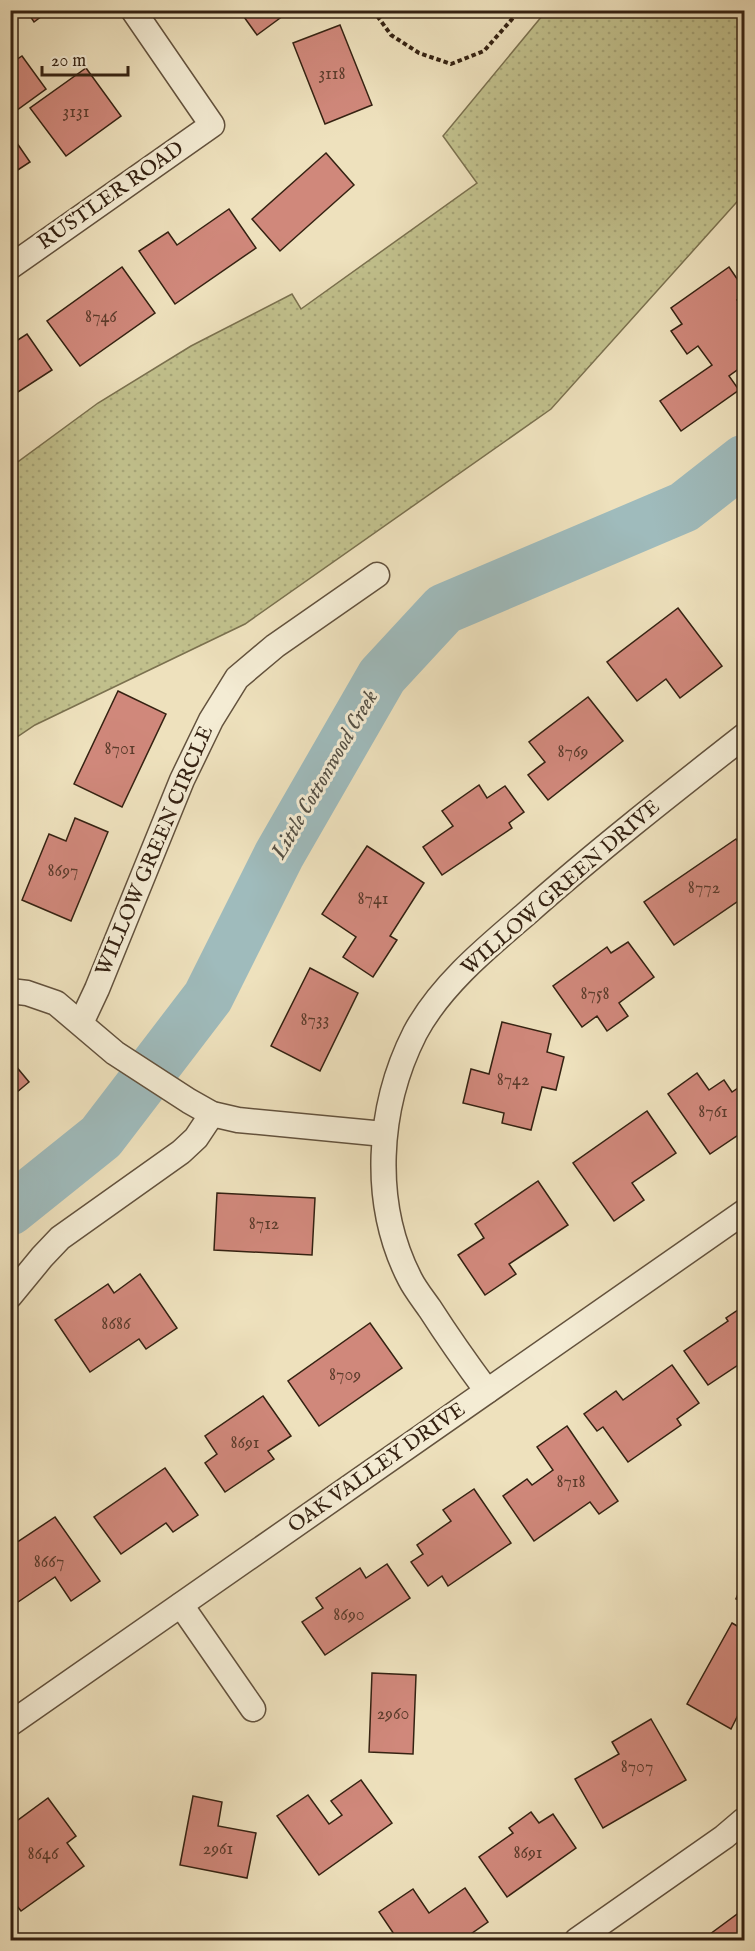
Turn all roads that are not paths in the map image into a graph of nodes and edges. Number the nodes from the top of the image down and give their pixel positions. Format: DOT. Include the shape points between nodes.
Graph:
graph roads {
  1 [pos="133,10"];
  2 [pos="10,267"];
  3 [pos="378,575"];
  4 [pos="744,736"];
  5 [pos="10,991"];
  6 [pos="81,1023"];
  7 [pos="212,1114"];
  8 [pos="384,1134"];
  9 [pos="744,1212"];
  10 [pos="10,1296"];
  11 [pos="487,1391"];
  12 [pos="180,1605"];
  13 [pos="254,1709"];
  14 [pos="10,1724"];
  15 [pos="744,1820"];
  16 [pos="578,1941"];
  1 -- 2 [label="street, RUSTLER ROAD" via="212,125"];
  3 -- 6 [label="street, WILLOW GREEN CIRCLE" via="275,646 237,678 182,780"];
  4 -- 8 [label="street, WILLOW GREEN DRIVE" via="566,878 481,952 441,996 416,1032 401,1065"];
  5 -- 6 [label="street" via="56,1003"];
  6 -- 7 [label="street" via="115,1053"];
  7 -- 8 [label="street"];
  7 -- 10 [label="street" via="181,1152 60,1238"];
  8 -- 11 [label="street, WILLOW GREEN DRIVE" via="384,1190 393,1236 410,1279"];
  9 -- 11 [label="street, OAK VALLEY DRIVE"];
  11 -- 12 [label="street, OAK VALLEY DRIVE"];
  12 -- 13 [label="street"];
  12 -- 14 [label="street, OAK VALLEY DRIVE"];
  15 -- 16 [label="street"];
}
